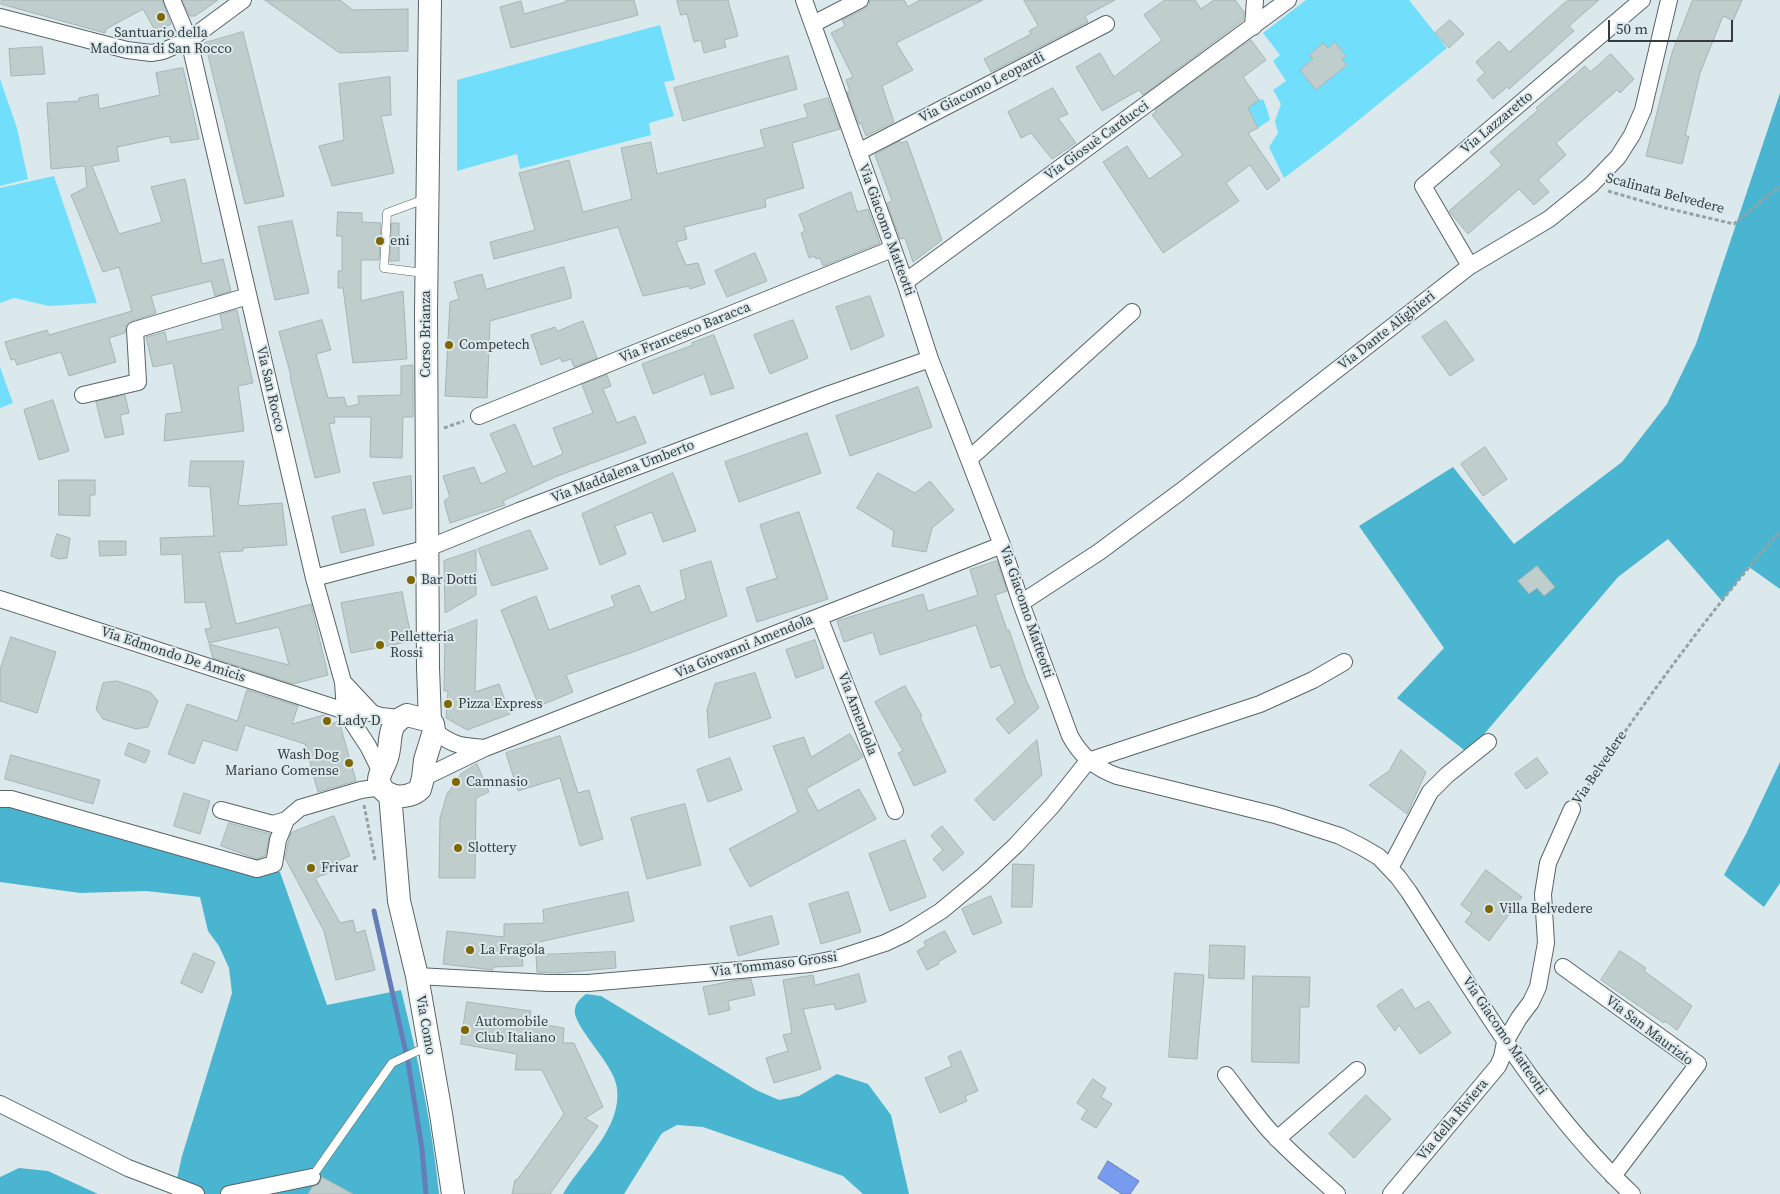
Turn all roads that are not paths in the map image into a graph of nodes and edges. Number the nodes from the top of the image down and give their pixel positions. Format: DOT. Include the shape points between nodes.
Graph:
graph roads {
  1 [pos="172,0"];
  2 [pos="243,0"];
  3 [pos="430,0"];
  4 [pos="804,0"];
  5 [pos="860,0"];
  6 [pos="1255,0"];
  7 [pos="1288,0"];
  8 [pos="1642,0"];
  9 [pos="1669,0"];
  10 [pos="0,17"];
  11 [pos="813,24"];
  12 [pos="1106,24"];
  13 [pos="1253,27"];
  14 [pos="189,40"];
  15 [pos="858,152"];
  16 [pos="427,199"];
  17 [pos="892,249"];
  18 [pos="1470,266"];
  19 [pos="426,274"];
  20 [pos="905,282"];
  21 [pos="248,296"];
  22 [pos="1132,312"];
  23 [pos="930,359"];
  24 [pos="84,395"];
  25 [pos="479,416"];
  26 [pos="969,459"];
  27 [pos="1002,545"];
  28 [pos="428,548"];
  29 [pos="314,578"];
  30 [pos="0,599"];
  31 [pos="1021,603"];
  32 [pos="819,616"];
  33 [pos="1344,662"];
  34 [pos="428,668"];
  35 [pos="342,682"];
  36 [pos="345,712"];
  37 [pos="372,714"];
  38 [pos="403,716"];
  39 [pos="432,726"];
  40 [pos="1488,742"];
  41 [pos="485,748"];
  42 [pos="1088,761"];
  43 [pos="384,784"];
  44 [pos="420,786"];
  45 [pos="0,798"];
  46 [pos="1572,809"];
  47 [pos="222,810"];
  48 [pos="895,811"];
  49 [pos="286,820"];
  50 [pos="395,857"];
  51 [pos="1390,868"];
  52 [pos="1564,968"];
  53 [pos="417,976"];
  54 [pos="1505,1042"];
  55 [pos="428,1046"];
  56 [pos="1357,1070"];
  57 [pos="1226,1075"];
  58 [pos="0,1104"];
  59 [pos="1277,1139"];
  60 [pos="1613,1176"];
  61 [pos="312,1177"];
  62 [pos="196,1194"];
  63 [pos="229,1194"];
  64 [pos="453,1194"];
  65 [pos="1337,1194"];
  66 [pos="1391,1194"];
  67 [pos="1632,1194"];
  1 -- 14 [label="street, Via San Rocco"];
  2 -- 14 [label="street"];
  3 -- 16 [label="main road, Corso Brianza"];
  4 -- 11 [label="street, Via Giacomo Matteotti"];
  5 -- 11 [label="street"];
  6 -- 13 [label="street"];
  7 -- 13 [label="street, Via Giosuè Carducci"];
  8 -- 18 [label="street, Via Lazzaretto" via="1423,186"];
  9 -- 18 [label="street, Via Dante Alighieri" via="1639,118 1618,157 1591,185 1549,219"];
  10 -- 14 [label="street" via="143,52 164,51"];
  11 -- 15 [label="street, Via Giacomo Matteotti"];
  12 -- 15 [label="street, Via Giacomo Leopardi"];
  13 -- 20 [label="street, Via Giosuè Carducci"];
  14 -- 21 [label="street, Via San Rocco"];
  15 -- 17 [label="street, Via Giacomo Matteotti"];
  16 -- 19 [label="main road, Corso Brianza"];
  16 -- 19 [label="lane" via="387,213 384,268"];
  17 -- 20 [label="street, Via Giacomo Matteotti"];
  17 -- 25 [label="street, Via Francesco Baracca"];
  18 -- 31 [label="street, Via Dante Alighieri" via="1180,492 1099,552"];
  19 -- 28 [label="main road, Corso Brianza"];
  20 -- 23 [label="street, Via Giacomo Matteotti"];
  21 -- 24 [label="street" via="135,330 138,382"];
  21 -- 29 [label="street, Via San Rocco"];
  22 -- 26 [label="street"];
  23 -- 26 [label="street, Via Giacomo Matteotti"];
  23 -- 28 [label="street, Via Maddalena Umberto" via="827,395"];
  26 -- 27 [label="street, Via Giacomo Matteotti"];
  27 -- 31 [label="street, Via Giacomo Matteotti"];
  27 -- 32 [label="street, Via Giovanni Amendola"];
  28 -- 29 [label="street, Via Maddalena Umberto"];
  28 -- 34 [label="main road, Corso Brianza"];
  29 -- 35 [label="street, Via San Rocco"];
  30 -- 36 [label="street, Via Edmondo De Amicis"];
  31 -- 42 [label="street, Via Giacomo Matteotti" via="1070,736"];
  32 -- 41 [label="street, Via Giovanni Amendola"];
  32 -- 48 [label="street, Via Amendola"];
  33 -- 42 [label="street" via="1260,704"];
  34 -- 38 [label="main road, Corso Brianza" via="420,689"];
  34 -- 39 [label="main road, Corso Brianza"];
  35 -- 36 [label="street, Via San Rocco"];
  35 -- 37 [label="street"];
  36 -- 37 [label="street, Via Edmondo De Amicis"];
  36 -- 43 [label="street, Via San Rocco" via="368,746"];
  37 -- 38 [label="street, Via Edmondo De Amicis"];
  38 -- 39 [label="main road"];
  38 -- 43 [label="main road, Corso Brianza" via="391,731"];
  39 -- 41 [label="street, Via Giovanni Amendola" via="449,742"];
  39 -- 44 [label="main road, Corso Brianza"];
  40 -- 51 [label="street" via="1430,792"];
  41 -- 44 [label="street, Via Giovanni Amendola"];
  42 -- 51 [label="street, Via Giacomo Matteotti" via="1124,778 1260,811 1329,832 1379,857"];
  42 -- 53 [label="street, Via Tommaso Grossi" via="1034,827 965,892 926,921 885,943 840,958 810,964 618,981 566,983"];
  43 -- 44 [label="main road" via="403,797"];
  43 -- 49 [label="street" via="300,808"];
  43 -- 50 [label="main road, Via Como"];
  44 -- 50 [label="main road, Via Como"];
  45 -- 49 [label="street" via="257,869 274,864"];
  46 -- 54 [label="street, Via Belvedere" via="1548,863 1543,894 1546,943 1538,987"];
  47 -- 49 [label="street" via="273,824"];
  50 -- 53 [label="main road, Via Como" via="399,901"];
  51 -- 54 [label="street, Via Giacomo Matteotti" via="1409,892"];
  52 -- 60 [label="street, Via San Maurizio" via="1698,1064"];
  53 -- 55 [label="main road, Via Como"];
  54 -- 60 [label="street, Via Giacomo Matteotti" via="1571,1129"];
  54 -- 66 [label="street, Via della Riviera" via="1498,1066"];
  55 -- 61 [label="lane" via="392,1063"];
  55 -- 64 [label="main road, Via Como"];
  56 -- 59 [label="street"];
  57 -- 59 [label="street"];
  58 -- 62 [label="street" via="128,1168"];
  59 -- 65 [label="street"];
  60 -- 67 [label="street, Via Giacomo Matteotti"];
  61 -- 63 [label="street"];
}
